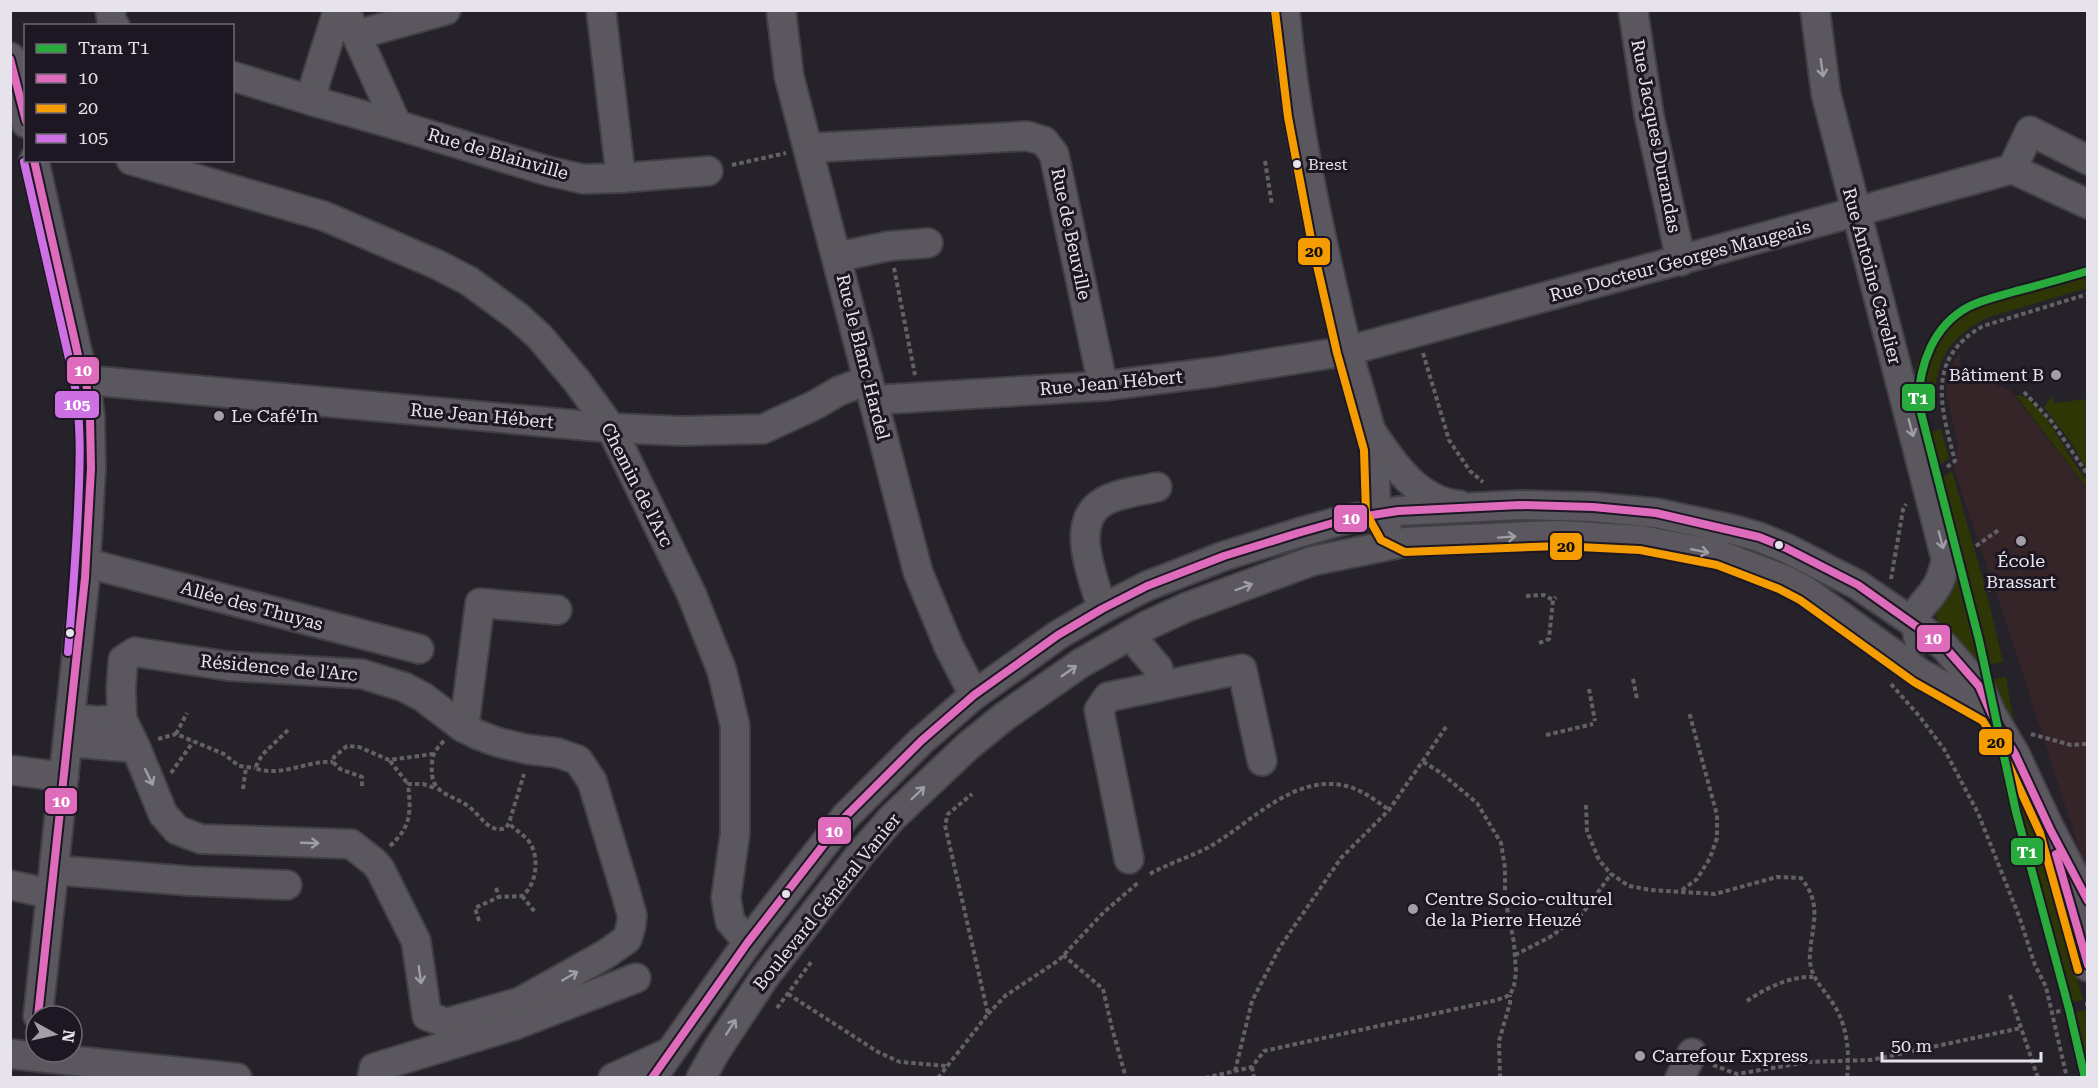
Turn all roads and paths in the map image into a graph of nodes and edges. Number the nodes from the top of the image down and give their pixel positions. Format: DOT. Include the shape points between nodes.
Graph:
graph roads {
  1 [pos="338,10"];
  2 [pos="446,10"];
  3 [pos="601,10"];
  4 [pos="782,10"];
  5 [pos="1285,10"];
  6 [pos="1633,10"];
  7 [pos="1815,10"];
  8 [pos="351,23"];
  9 [pos="10,57"];
  10 [pos="234,77"];
  11 [pos="313,102"];
  12 [pos="24,115"];
  13 [pos="397,125"];
  14 [pos="801,150"];
  15 [pos="2088,160"];
  16 [pos="1265,161"];
  17 [pos="34,162"];
  18 [pos="138,162"];
  19 [pos="2012,169"];
  20 [pos="708,171"];
  21 [pos="621,178"];
  22 [pos="2088,204"];
  23 [pos="1272,205"];
  24 [pos="1855,213"];
  25 [pos="928,243"];
  26 [pos="890,246"];
  27 [pos="837,257"];
  28 [pos="1681,261"];
  29 [pos="2088,294"];
  30 [pos="1416,332"];
  31 [pos="1347,351"];
  32 [pos="86,380"];
  33 [pos="916,382"];
  34 [pos="1103,386"];
  35 [pos="871,390"];
  36 [pos="2024,392"];
  37 [pos="611,428"];
  38 [pos="1370,430"];
  39 [pos="1952,462"];
  40 [pos="2088,475"];
  41 [pos="1375,484"];
  42 [pos="1157,487"];
  43 [pos="1481,495"];
  44 [pos="1911,496"];
  45 [pos="1420,498"];
  46 [pos="1377,514"];
  47 [pos="1347,519"];
  48 [pos="2000,530"];
  49 [pos="1409,542"];
  50 [pos="1976,546"];
  51 [pos="86,563"];
  52 [pos="2017,580"];
  53 [pos="1888,586"];
  54 [pos="1988,590"];
  55 [pos="1526,596"];
  56 [pos="1102,609"];
  57 [pos="556,610"];
  58 [pos="1914,623"];
  59 [pos="1130,635"];
  60 [pos="1539,643"];
  61 [pos="419,650"];
  62 [pos="1920,673"];
  63 [pos="1633,679"];
  64 [pos="1888,681"];
  65 [pos="1161,685"];
  66 [pos="1588,689"];
  67 [pos="974,695"];
  68 [pos="1637,699"];
  69 [pos="1689,712"];
  70 [pos="187,713"];
  71 [pos="1991,713"];
  72 [pos="1446,726"];
  73 [pos="463,727"];
  74 [pos="69,730"];
  75 [pos="288,730"];
  76 [pos="177,734"];
  77 [pos="2027,734"];
  78 [pos="1546,735"];
  79 [pos="131,736"];
  80 [pos="193,742"];
  81 [pos="2088,744"];
  82 [pos="531,750"];
  83 [pos="433,754"];
  84 [pos="389,760"];
  85 [pos="1262,761"];
  86 [pos="1422,761"];
  87 [pos="333,762"];
  88 [pos="246,768"];
  89 [pos="255,768"];
  90 [pos="10,770"];
  91 [pos="148,776"];
  92 [pos="64,777"];
  93 [pos="408,784"];
  94 [pos="362,786"];
  95 [pos="243,789"];
  96 [pos="439,790"];
  97 [pos="972,794"];
  98 [pos="1586,805"];
  99 [pos="1389,810"];
  100 [pos="509,823"];
  101 [pos="1129,859"];
  102 [pos="374,862"];
  103 [pos="1611,874"];
  104 [pos="53,882"];
  105 [pos="10,885"];
  106 [pos="287,885"];
  107 [pos="496,888"];
  108 [pos="1681,891"];
  109 [pos="2081,894"];
  110 [pos="522,896"];
  111 [pos="499,897"];
  112 [pos="535,912"];
  113 [pos="479,921"];
  114 [pos="2088,934"];
  115 [pos="748,942"];
  116 [pos="1063,955"];
  117 [pos="1515,955"];
  118 [pos="812,961"];
  119 [pos="2088,967"];
  120 [pos="636,978"];
  121 [pos="1813,978"];
  122 [pos="788,994"];
  123 [pos="1510,994"];
  124 [pos="2010,995"];
  125 [pos="1747,1001"];
  126 [pos="39,1004"];
  127 [pos="777,1008"];
  128 [pos="2064,1010"];
  129 [pos="2056,1012"];
  130 [pos="988,1014"];
  131 [pos="2021,1028"];
  132 [pos="669,1053"];
  133 [pos="1849,1060"];
  134 [pos="84,1062"];
  135 [pos="1694,1065"];
  136 [pos="948,1066"];
  137 [pos="1252,1067"];
  138 [pos="1235,1071"];
  139 [pos="237,1077"];
  140 [pos="372,1077"];
  141 [pos="612,1077"];
  142 [pos="652,1077"];
  143 [pos="701,1077"];
  144 [pos="938,1077"];
  145 [pos="1126,1077"];
  146 [pos="1205,1077"];
  147 [pos="1254,1077"];
  148 [pos="1500,1077"];
  149 [pos="1847,1077"];
  150 [pos="2038,1077"];
  151 [pos="2067,1077"];
  1 -- 11 [label="street" via="315,83"];
  2 -- 8 [label="street"];
  3 -- 21 [label="street"];
  4 -- 14 [label="street, Rue le Blanc Hardel"];
  5 -- 31 [label="street" via="1298,115"];
  6 -- 28 [label="street, Rue Jacques Durandas" via="1649,115"];
  7 -- 24 [label="street, Rue Antoine Cavelier, one-way" via="1826,94"];
  8 -- 13 [label="street"];
  9 -- 12 [label="street"];
  10 -- 11 [label="street, Rue de Blainville"];
  11 -- 13 [label="street, Rue de Blainville"];
  13 -- 21 [label="street, Rue de Blainville" via="548,171 583,179"];
  14 -- 20 [label="path"];
  14 -- 27 [label="street, Rue le Blanc Hardel"];
  14 -- 34 [label="street, Rue de Beuville" via="1026,136 1044,141 1054,154"];
  15 -- 19 [label="street" via="2030,131"];
  16 -- 23 [label="path"];
  17 -- 32 [label="street"];
  18 -- 37 [label="street, Chemin de l'Arc" via="324,216 469,281 540,337"];
  19 -- 22 [label="street"];
  19 -- 24 [label="street, Rue Docteur Georges Maugeais"];
  20 -- 21 [label="street, Rue de Blainville"];
  24 -- 28 [label="street, Rue Docteur Georges Maugeais"];
  24 -- 58 [label="street, Rue Antoine Cavelier, one-way" via="1946,559 1938,584 1920,607"];
  25 -- 26 [label="street"];
  26 -- 27 [label="street"];
  26 -- 33 [label="path"];
  27 -- 35 [label="street, Rue le Blanc Hardel"];
  28 -- 30 [label="street, Rue Docteur Georges Maugeais"];
  29 -- 39 [label="path" via="1983,326 1959,344 1946,366 1940,400"];
  30 -- 31 [label="street, Rue Docteur Georges Maugeais"];
  30 -- 43 [label="path" via="1449,440"];
  31 -- 34 [label="street, Rue Jean Hébert"];
  31 -- 38 [label="street"];
  32 -- 37 [label="street, Rue Jean Hébert"];
  32 -- 51 [label="street" via="91,468"];
  34 -- 35 [label="street, Rue Jean Hébert"];
  35 -- 37 [label="street, Rue Jean Hébert" via="839,391 763,429"];
  35 -- 67 [label="street, Rue le Blanc Hardel" via="918,572"];
  36 -- 40 [label="path" via="2052,422"];
  37 -- 115 [label="street, Chemin de l'Arc" via="691,593 722,671 735,726 735,833 726,898 730,921"];
  38 -- 41 [label="street"];
  38 -- 45 [label="street"];
  41 -- 46 [label="street"];
  41 -- 47 [label="street" via="1369,507"];
  42 -- 56 [label="street" via="1103,502 1092,512 1085,528 1085,549"];
  43 -- 45 [label="street, Boulevard Général Vanier"];
  43 -- 58 [label="street, Boulevard Général Vanier" via="1520,505 1656,513 1731,529 1786,548 1836,573"];
  44 -- 53 [label="path" via="1904,510"];
  45 -- 46 [label="street, Boulevard Général Vanier"];
  45 -- 49 [label="street" via="1423,527 1418,537"];
  46 -- 47 [label="street, Boulevard Général Vanier"];
  46 -- 49 [label="street" via="1389,533"];
  47 -- 56 [label="street, Boulevard Général Vanier" via="1195,567"];
  48 -- 50 [label="path"];
  59 -- 49 [label="street, Boulevard Général Vanier, one-way" via="1187,607 1312,561"];
  49 -- 62 [label="street, Boulevard Général Vanier, one-way" via="1559,535 1641,540 1720,555 1806,591"];
  51 -- 61 [label="street, Allée des Thuyas"];
  51 -- 74 [label="street"];
  52 -- 54 [label="path"];
  55 -- 60 [label="path" via="1554,599 1549,639"];
  56 -- 67 [label="street, Boulevard Général Vanier"];
  57 -- 73 [label="street" via="480,603"];
  58 -- 62 [label="street" via="1920,643"];
  58 -- 71 [label="street, Boulevard Général Vanier" via="1962,666 1979,686"];
  59 -- 65 [label="street" via="1158,668"];
  143 -- 59 [label="street, Boulevard Général Vanier, one-way" via="764,978 893,817 1005,716 1081,663"];
  62 -- 71 [label="street, Boulevard Général Vanier"];
  63 -- 68 [label="path"];
  64 -- 151 [label="path" via="1931,730 1958,772 1981,820 2046,987"];
  65 -- 85 [label="street" via="1242,669"];
  65 -- 101 [label="street" via="1108,697 1099,710"];
  66 -- 78 [label="path" via="1594,722"];
  67 -- 115 [label="street, Boulevard Général Vanier" via="846,816"];
  69 -- 108 [label="path" via="1717,815 1717,838 1697,879"];
  70 -- 76 [label="path"];
  71 -- 109 [label="street, Boulevard Général Vanier" via="2015,754"];
  72 -- 86 [label="path"];
  73 -- 79 [label="street, Résidence de l'Arc" via="404,687 362,674 228,666 135,652 123,660 121,688"];
  73 -- 82 [label="street, Résidence de l'Arc" via="497,742"];
  73 -- 83 [label="path"];
  74 -- 79 [label="street"];
  74 -- 92 [label="street"];
  75 -- 89 [label="path" via="262,755"];
  76 -- 79 [label="path" via="148,742"];
  76 -- 80 [label="path"];
  77 -- 81 [label="path" via="2071,745"];
  79 -- 91 [label="street, Résidence de l'Arc"];
  80 -- 88 [label="path"];
  80 -- 91 [label="path" via="172,772"];
  82 -- 100 [label="path"];
  102 -- 82 [label="street, Résidence de l'Arc, one-way" via="416,941 427,1016 447,1023 520,1002 606,954 627,939 632,915 592,781 578,760"];
  83 -- 84 [label="path"];
  83 -- 96 [label="path" via="431,775"];
  84 -- 87 [label="path" via="346,746"];
  84 -- 93 [label="path"];
  86 -- 99 [label="path"];
  86 -- 117 [label="path" via="1478,803 1501,843"];
  87 -- 89 [label="path" via="274,772"];
  87 -- 94 [label="path" via="340,769 362,777"];
  88 -- 89 [label="path"];
  88 -- 95 [label="path"];
  90 -- 92 [label="street"];
  91 -- 102 [label="street, Résidence de l'Arc, one-way" via="163,814 177,830 201,839 351,844"];
  92 -- 104 [label="street"];
  93 -- 96 [label="path"];
  93 -- 102 [label="path" via="408,822"];
  96 -- 100 [label="path" via="470,807 488,826 500,830"];
  97 -- 130 [label="path" via="948,814 945,825"];
  98 -- 103 [label="path" via="1587,831 1599,860"];
  99 -- 116 [label="path" via="1368,795 1341,785 1303,788 1209,846 1151,873 1104,912"];
  99 -- 138 [label="path" via="1341,858 1280,947 1252,1001"];
  100 -- 110 [label="path" via="527,839 536,863 532,883"];
  103 -- 108 [label="path" via="1629,886"];
  103 -- 117 [label="path" via="1583,913 1550,938"];
  104 -- 105 [label="street"];
  104 -- 106 [label="street"];
  104 -- 126 [label="street"];
  107 -- 111 [label="path"];
  108 -- 121 [label="path" via="1715,894 1777,878 1801,878 1810,889 1815,906 1809,960"];
  109 -- 114 [label="street, Boulevard Général Vanier"];
  109 -- 119 [label="street, Boulevard Général Vanier"];
  110 -- 111 [label="path"];
  110 -- 112 [label="path"];
  111 -- 113 [label="path" via="475,908"];
  115 -- 132 [label="street, Boulevard Général Vanier"];
  116 -- 130 [label="path" via="1005,996"];
  116 -- 145 [label="path" via="1103,989"];
  117 -- 123 [label="path"];
  118 -- 122 [label="path"];
  120 -- 140 [label="street" via="515,1025 374,1068"];
  121 -- 125 [label="path" via="1780,984"];
  121 -- 133 [label="path" via="1834,1003 1846,1035"];
  122 -- 127 [label="path"];
  122 -- 136 [label="path" via="900,1062"];
  123 -- 137 [label="path" via="1264,1051"];
  123 -- 148 [label="path" via="1499,1041"];
  124 -- 131 [label="path"];
  128 -- 129 [label="path"];
  130 -- 136 [label="path"];
  131 -- 133 [label="path" via="1871,1060"];
  131 -- 150 [label="path"];
  132 -- 141 [label="street"];
  132 -- 142 [label="street, Boulevard Général Vanier"];
  132 -- 143 [label="street" via="680,1051 696,1059 702,1065"];
  133 -- 135 [label="path" via="1808,1062 1737,1074"];
  133 -- 149 [label="path"];
  134 -- 139 [label="street"];
  136 -- 144 [label="path"];
  137 -- 138 [label="path"];
  137 -- 147 [label="path"];
  138 -- 146 [label="path"];
}
